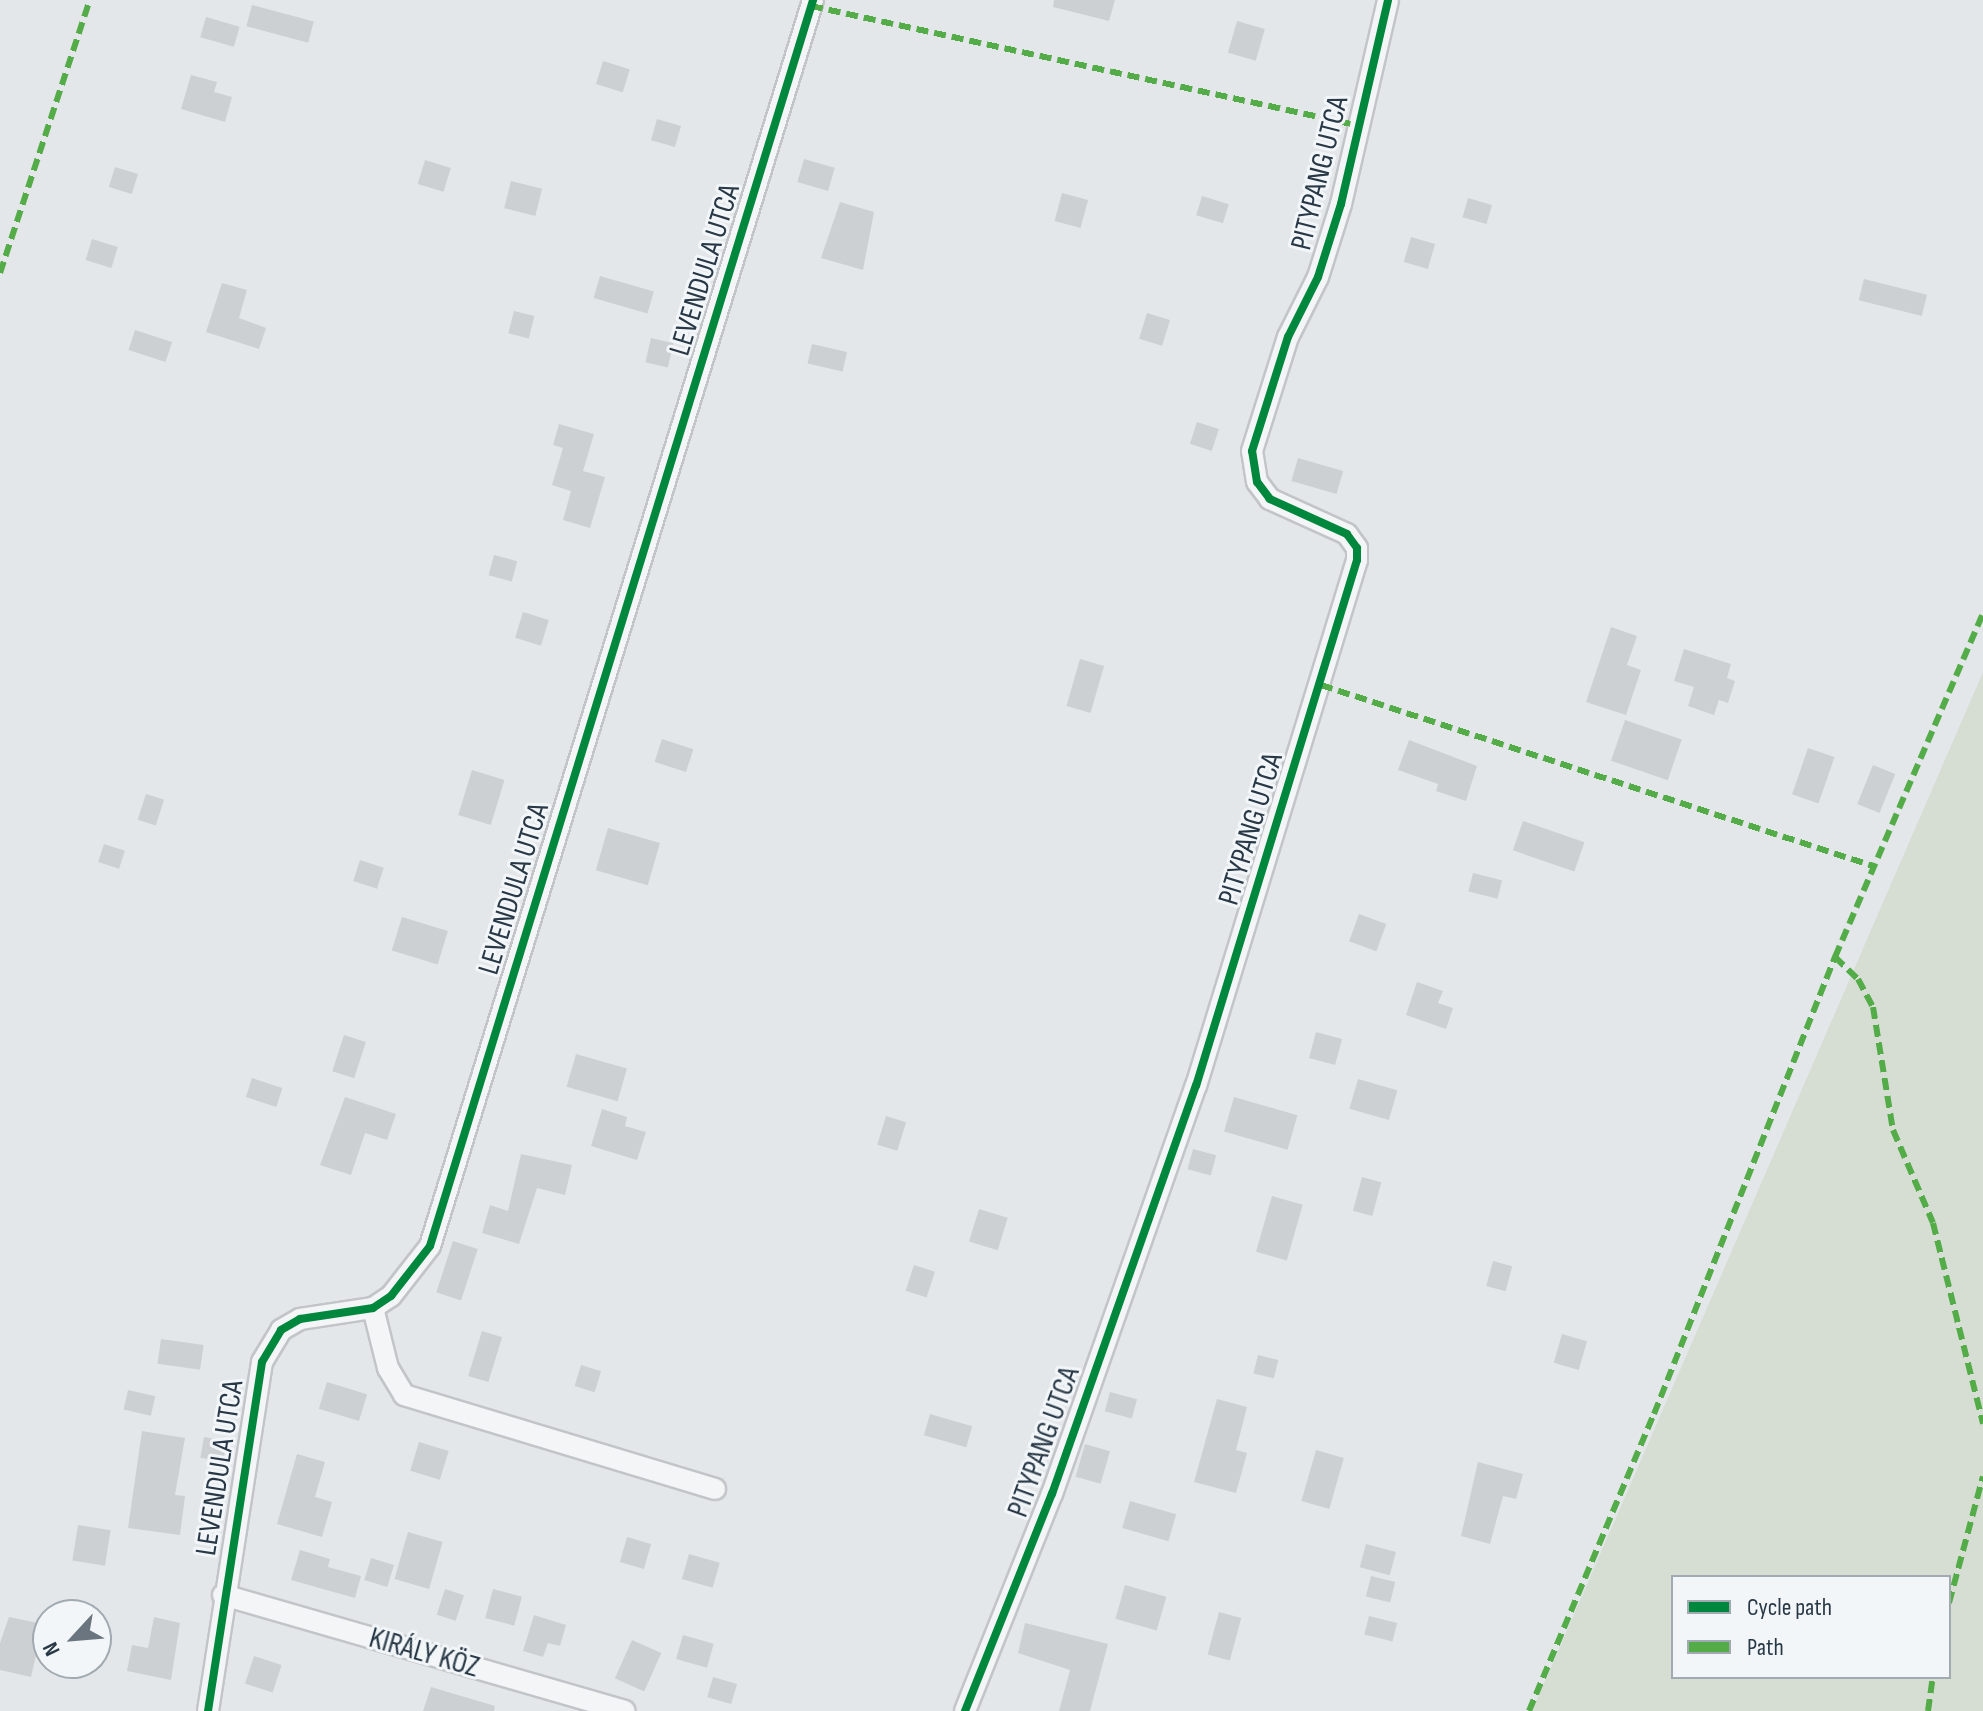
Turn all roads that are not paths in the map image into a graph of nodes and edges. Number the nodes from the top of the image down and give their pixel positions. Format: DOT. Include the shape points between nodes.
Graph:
graph roads {
  1 [pos="813,0"];
  2 [pos="1388,0"];
  3 [pos="373,1308"];
  4 [pos="715,1489"];
  5 [pos="223,1595"];
  6 [pos="208,1711"];
  7 [pos="625,1711"];
  8 [pos="965,1711"];
  1 -- 3 [label="street, LEVENDULA UTCA" via="430,1246 407,1280"];
  2 -- 8 [label="street, PITYPANG UTCA" via="1341,204 1318,277 1288,337 1252,451 1257,482 1270,499 1347,534 1357,548 1357,560 1196,1086 1052,1494"];
  3 -- 4 [label="street" via="388,1368 404,1395"];
  3 -- 5 [label="street, LEVENDULA UTCA" via="300,1319 272,1341 262,1362"];
  5 -- 6 [label="street, LEVENDULA UTCA"];
  5 -- 7 [label="street, KIRÁLY KÖZ"];
}
